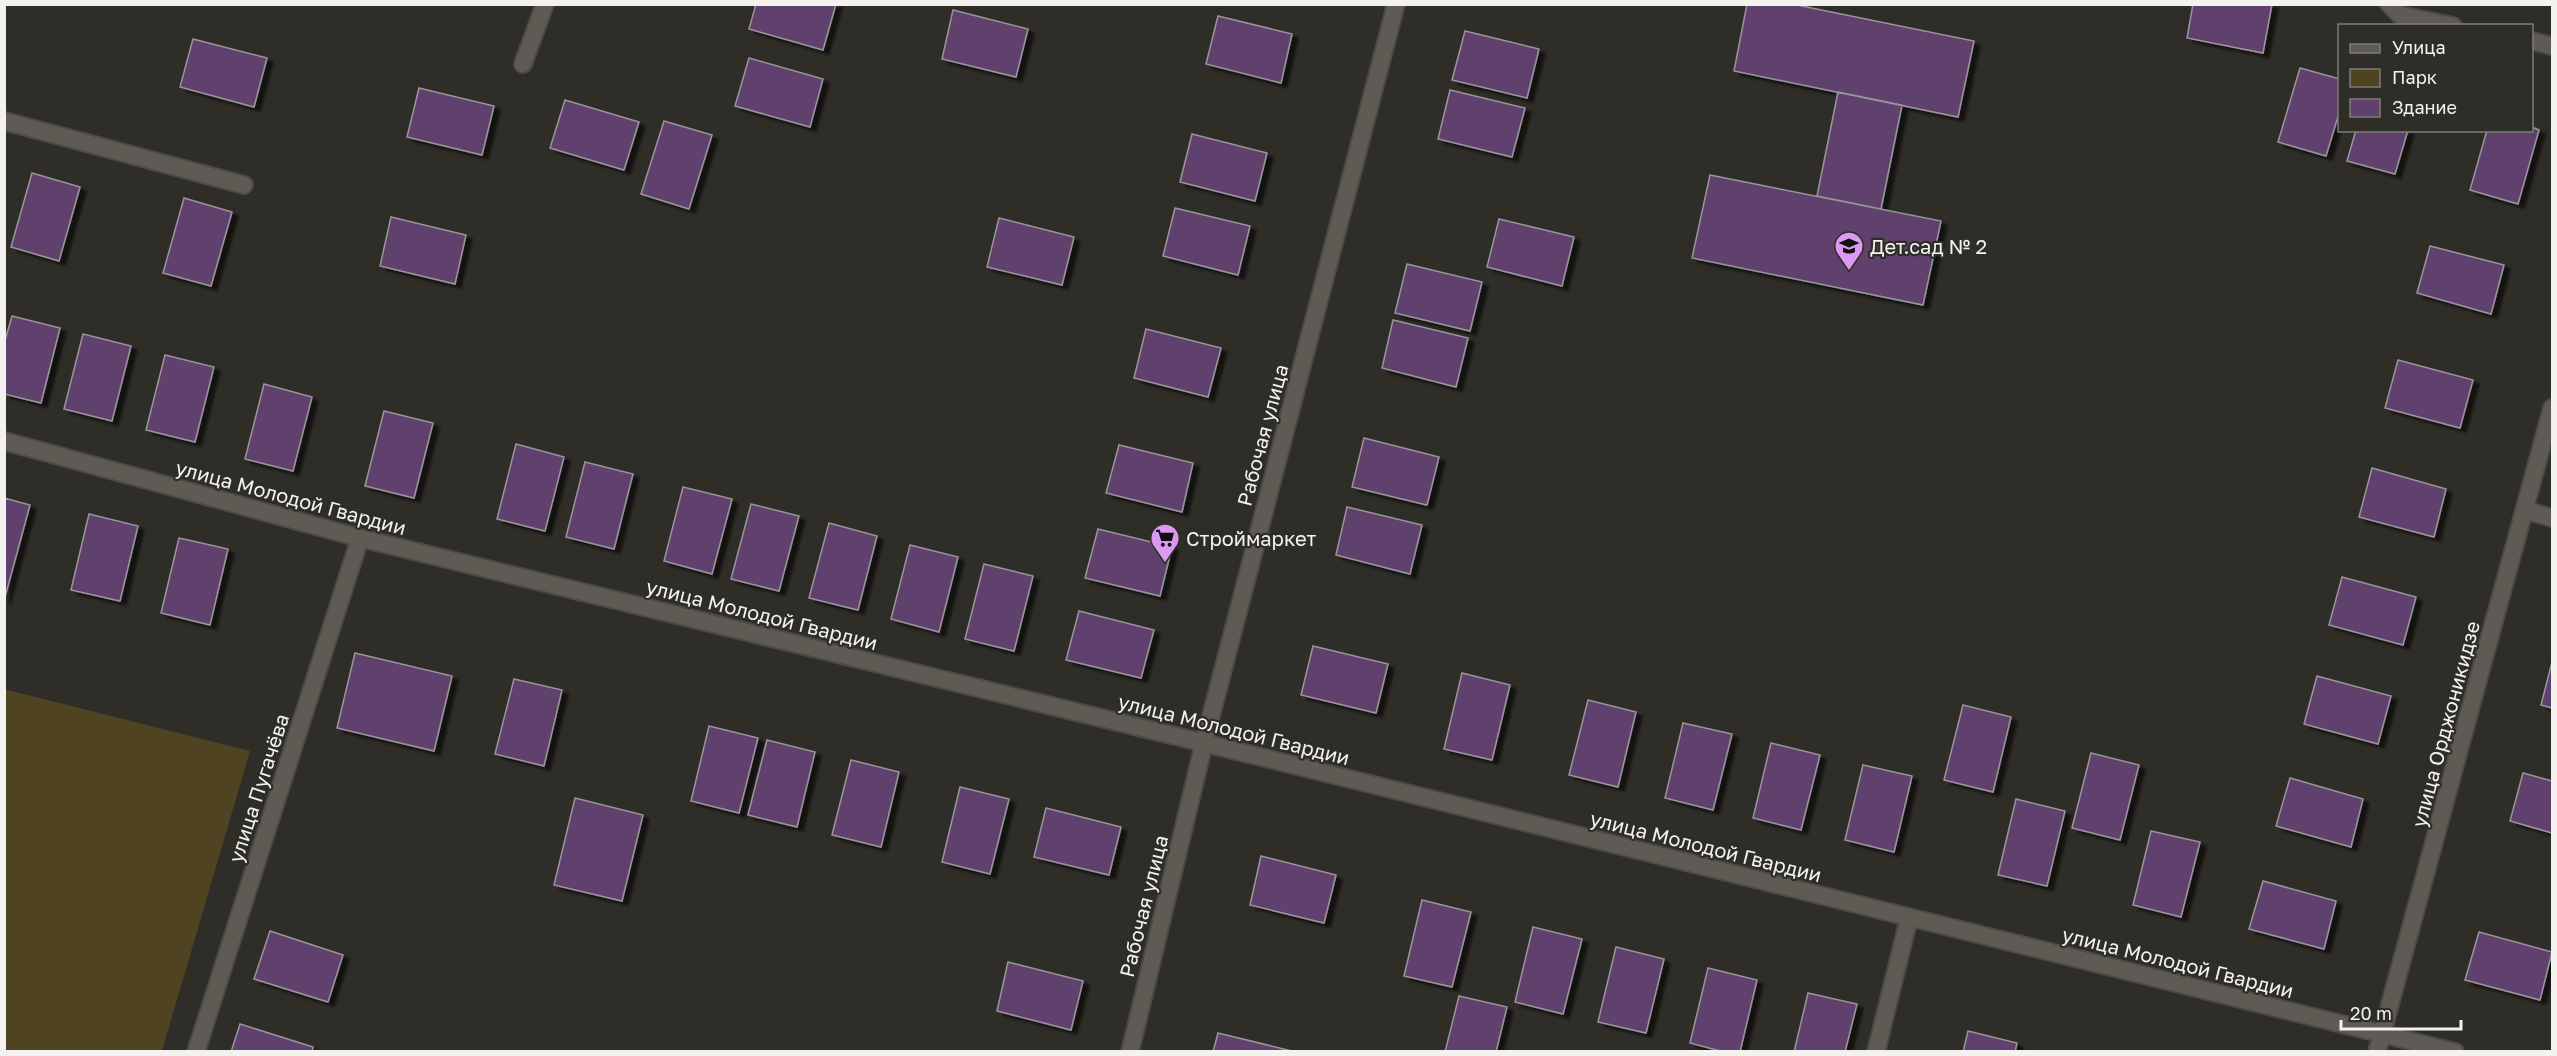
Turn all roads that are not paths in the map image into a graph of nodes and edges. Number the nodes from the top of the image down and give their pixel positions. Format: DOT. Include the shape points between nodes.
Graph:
graph roads {
  1 [pos="545,4"];
  2 [pos="1396,4"];
  3 [pos="2389,4"];
  4 [pos="2443,24"];
  5 [pos="2533,41"];
  6 [pos="2553,46"];
  7 [pos="523,64"];
  8 [pos="4,121"];
  9 [pos="244,186"];
  10 [pos="2553,408"];
  11 [pos="4,441"];
  12 [pos="2525,510"];
  13 [pos="2553,518"];
  14 [pos="360,538"];
  15 [pos="1204,743"];
  16 [pos="1909,918"];
  17 [pos="2382,1034"];
  18 [pos="196,1052"];
  19 [pos="1130,1052"];
  20 [pos="1876,1052"];
  21 [pos="2378,1052"];
  22 [pos="2455,1052"];
  1 -- 7 [label="street"];
  2 -- 15 [label="street, Рабочая улица"];
  3 -- 4 [label="street" via="2400,15"];
  5 -- 6 [label="street"];
  8 -- 9 [label="street"];
  10 -- 12 [label="street, улица Орджоникидзе"];
  11 -- 14 [label="street, улица Молодой Гвардии"];
  12 -- 13 [label="street"];
  12 -- 17 [label="street, улица Орджоникидзе"];
  14 -- 15 [label="street, улица Молодой Гвардии"];
  14 -- 18 [label="street, улица Пугачёва"];
  15 -- 16 [label="street, улица Молодой Гвардии"];
  15 -- 19 [label="street, Рабочая улица"];
  16 -- 17 [label="street, улица Молодой Гвардии"];
  16 -- 20 [label="street"];
  17 -- 21 [label="street, улица Орджоникидзе"];
  17 -- 22 [label="street, улица Молодой Гвардии"];
}
